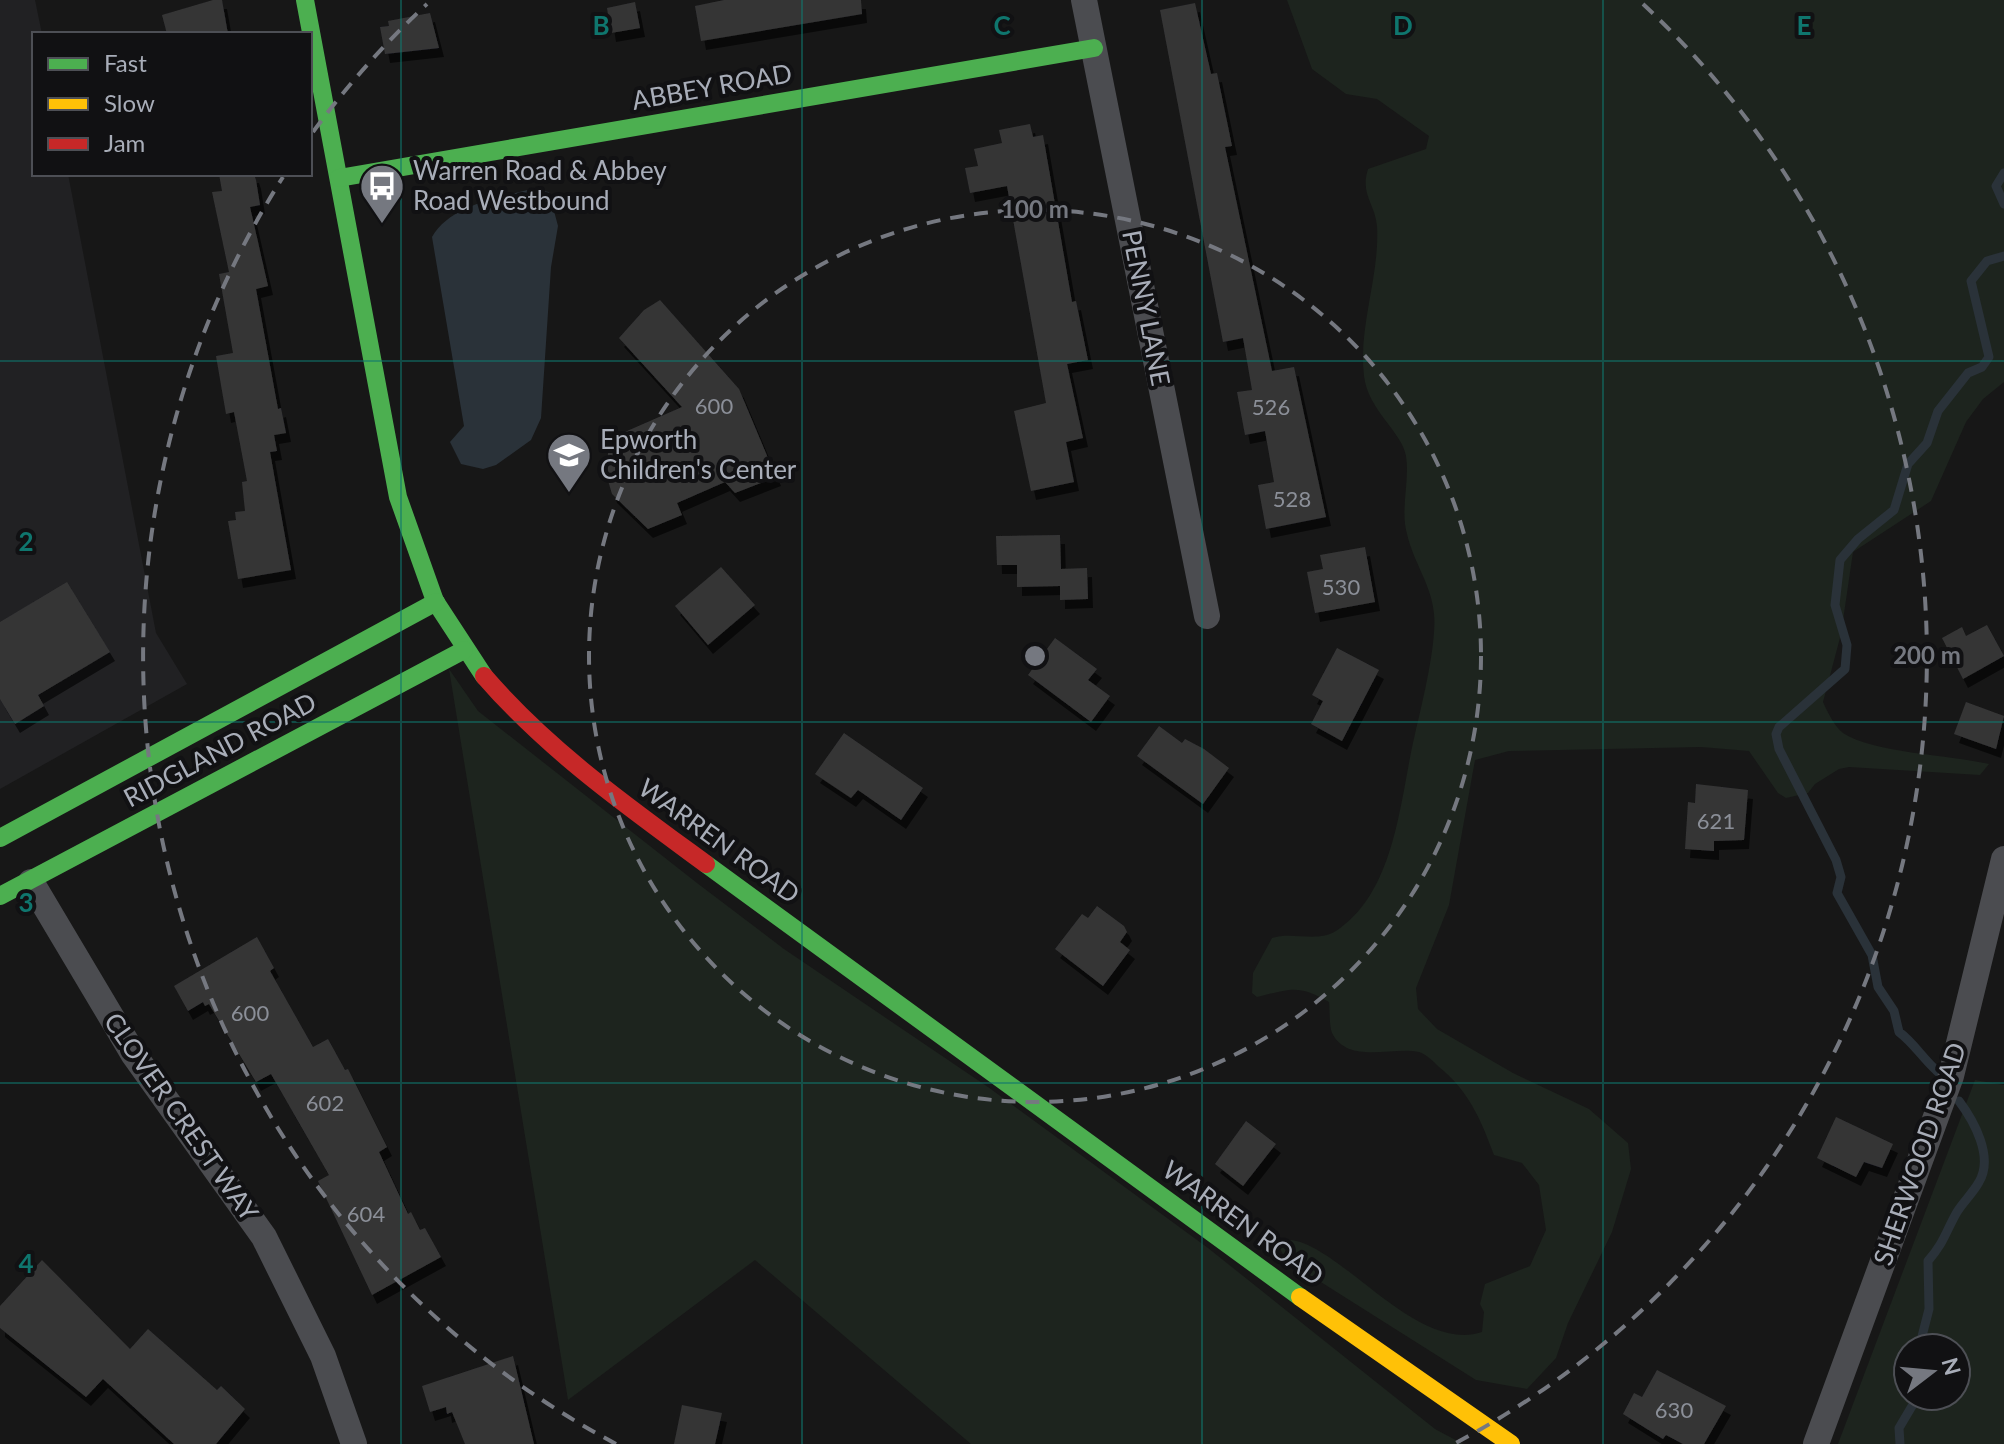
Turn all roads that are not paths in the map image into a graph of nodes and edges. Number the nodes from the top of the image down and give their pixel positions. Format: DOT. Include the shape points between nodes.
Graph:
graph roads {
  1 [pos="305,0"];
  2 [pos="1084,0"];
  3 [pos="311,32"];
  4 [pos="312,37"];
  5 [pos="1094,48"];
  6 [pos="339,178"];
  7 [pos="436,602"];
  8 [pos="1207,616"];
  9 [pos="464,650"];
  10 [pos="0,838"];
  11 [pos="2004,859"];
  12 [pos="31,882"];
  13 [pos="0,896"];
  14 [pos="354,1444"];
  15 [pos="1511,1444"];
  16 [pos="1816,1444"];
  1 -- 3 [label="street, WARREN ROAD"];
  2 -- 5 [label="street, PENNY LANE"];
  4 -- 6 [label="street, WARREN ROAD"];
  5 -- 6 [label="street, ABBEY ROAD"];
  5 -- 8 [label="street, PENNY LANE"];
  6 -- 7 [label="street, WARREN ROAD" via="390,460 408,534"];
  7 -- 9 [label="street, WARREN ROAD"];
  7 -- 10 [label="street, RIDGLAND ROAD"];
  9 -- 12 [label="street, RIDGLAND ROAD"];
  9 -- 15 [label="street, WARREN ROAD" via="514,713 588,778 1373,1350"];
  11 -- 16 [label="street, SHERWOOD ROAD" via="1951,1076"];
  12 -- 13 [label="street, RIDGLAND ROAD"];
  12 -- 14 [label="street, CLOVER CREST WAY" via="134,1055 264,1237 323,1356"];
}
